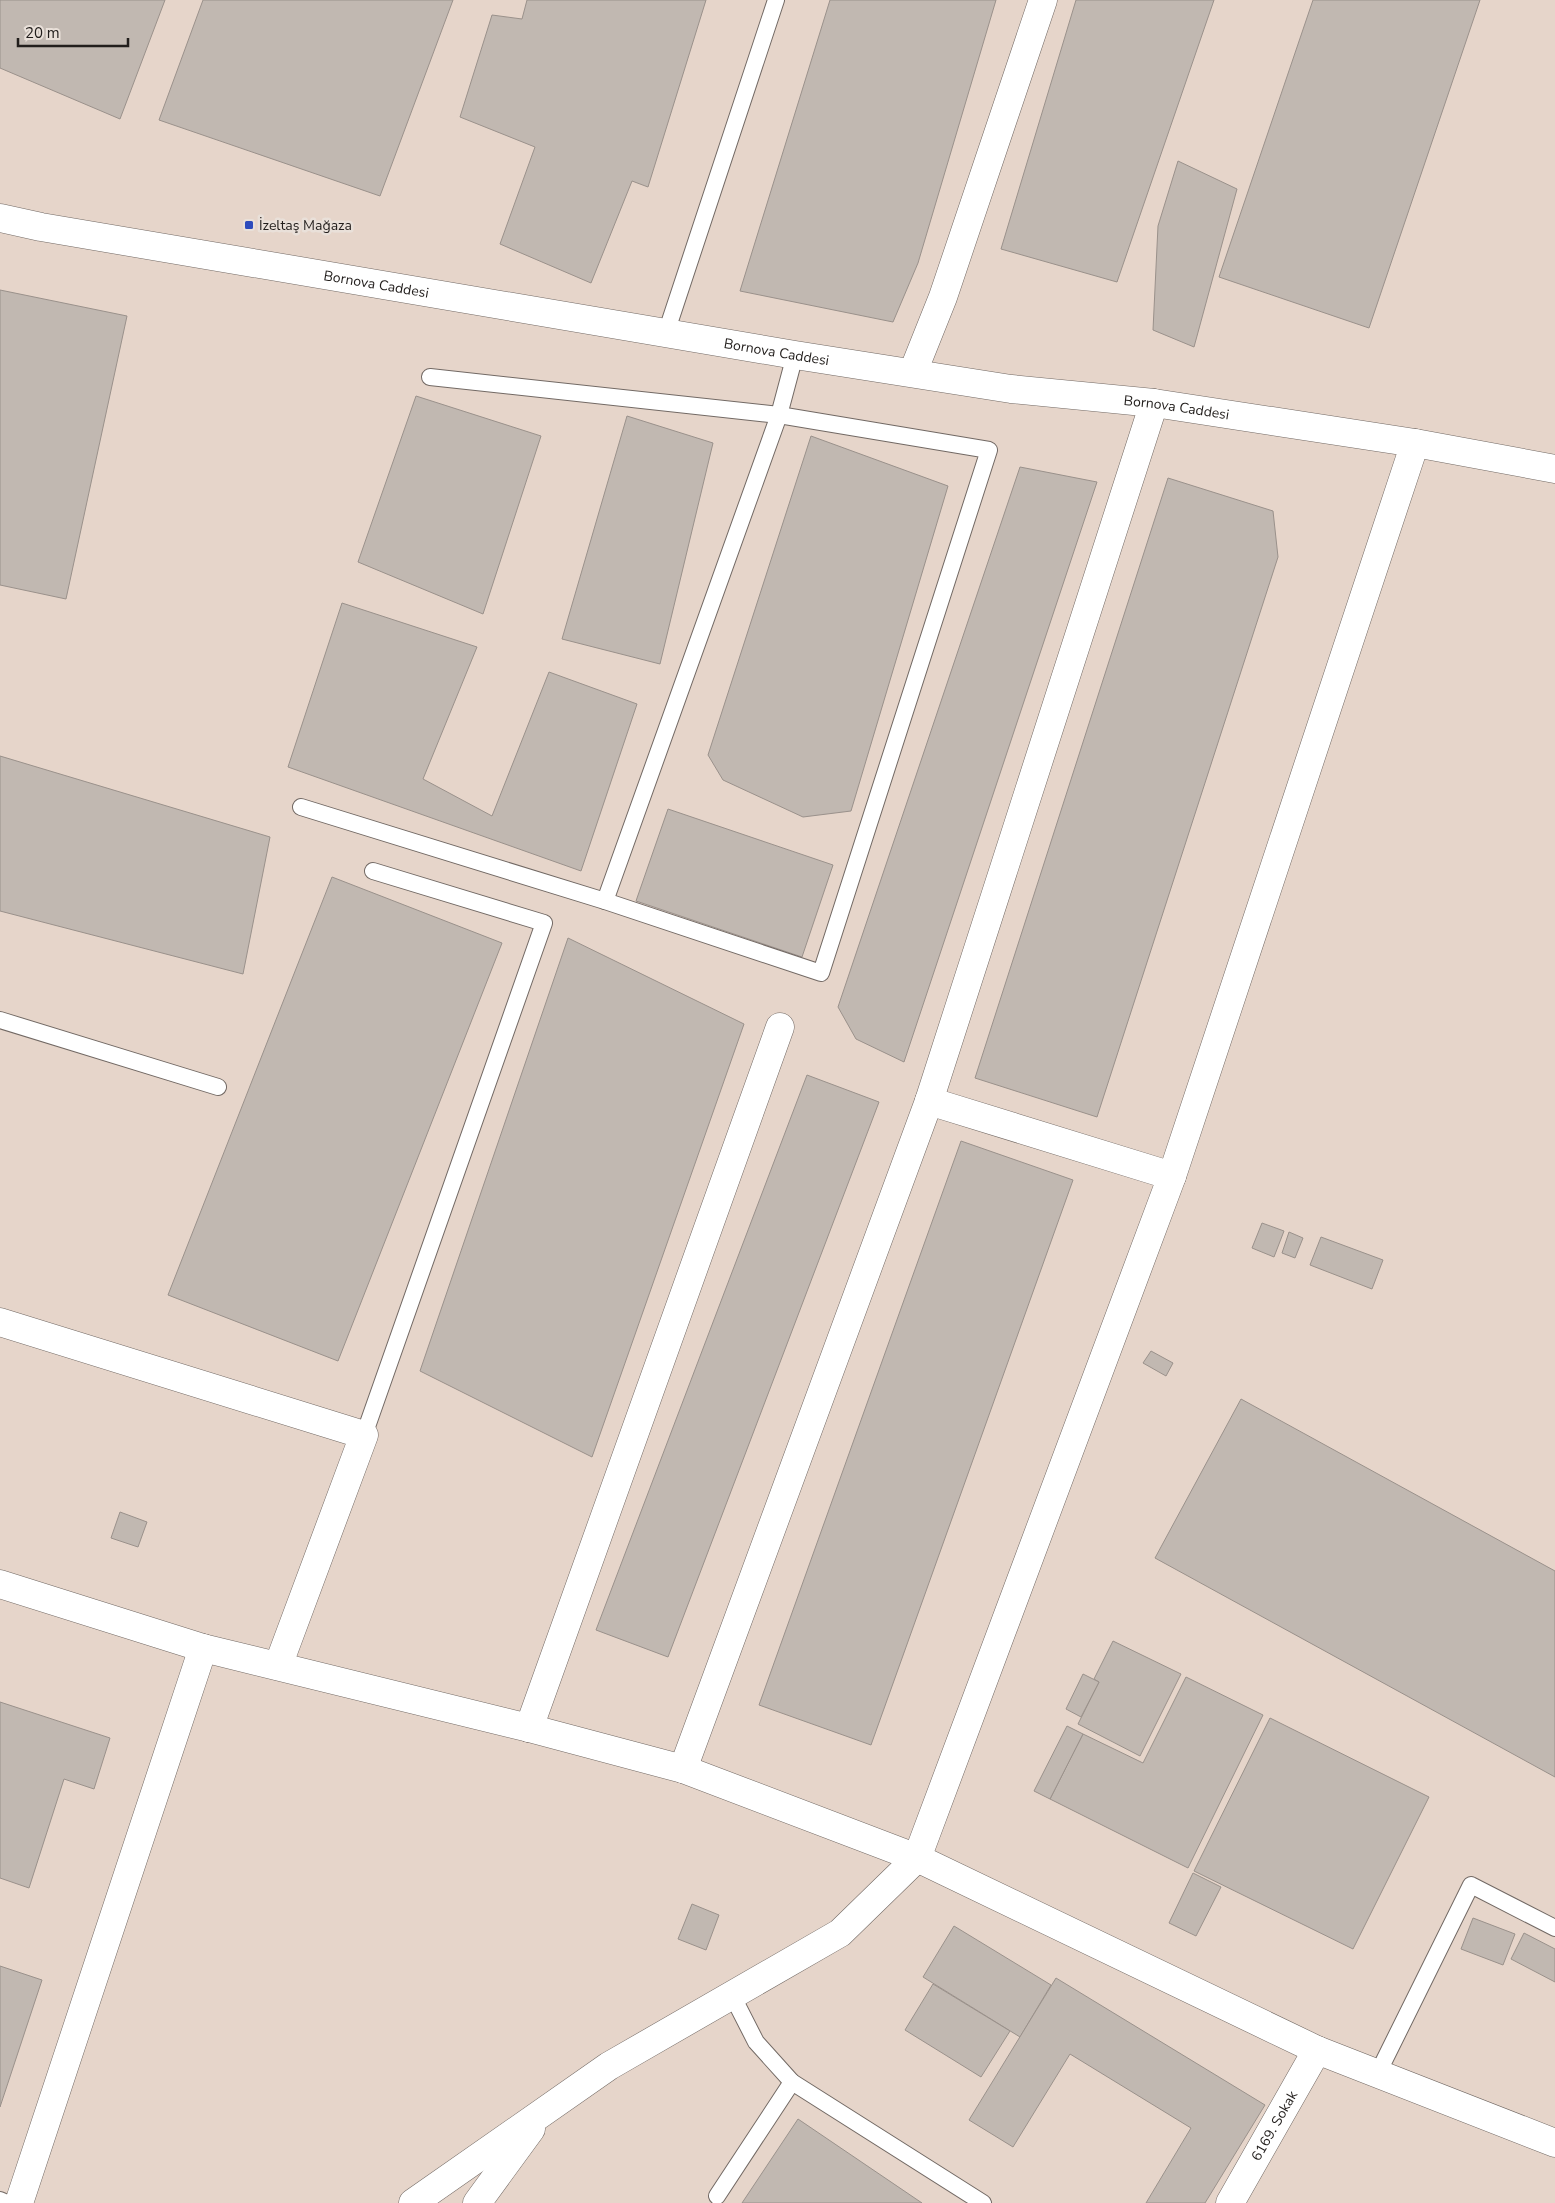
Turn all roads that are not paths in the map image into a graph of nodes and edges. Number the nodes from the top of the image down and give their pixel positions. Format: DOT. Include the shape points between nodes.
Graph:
graph roads {
  1 [pos="776,0"];
  2 [pos="1043,0"];
  3 [pos="0,218"];
  4 [pos="666,333"];
  5 [pos="795,355"];
  6 [pos="913,372"];
  7 [pos="430,377"];
  8 [pos="1154,403"];
  9 [pos="779,415"];
  10 [pos="1415,442"];
  11 [pos="1555,469"];
  12 [pos="301,807"];
  13 [pos="373,871"];
  14 [pos="605,901"];
  15 [pos="0,1020"];
  16 [pos="780,1027"];
  17 [pos="218,1087"];
  18 [pos="929,1101"];
  19 [pos="1172,1176"];
  20 [pos="0,1322"];
  21 [pos="364,1435"];
  22 [pos="0,1584"];
  23 [pos="203,1648"];
  24 [pos="278,1666"];
  25 [pos="529,1728"];
  26 [pos="683,1769"];
  27 [pos="918,1858"];
  28 [pos="1555,1928"];
  29 [pos="732,1995"];
  30 [pos="1317,2050"];
  31 [pos="1378,2074"];
  32 [pos="792,2082"];
  33 [pos="543,2112"];
  34 [pos="1555,2143"];
  35 [pos="718,2196"];
  36 [pos="0,2200"];
  37 [pos="7,2203"];
  38 [pos="19,2203"];
  39 [pos="413,2203"];
  40 [pos="477,2203"];
  41 [pos="983,2203"];
  42 [pos="1230,2203"];
  1 -- 4 [label="lane"];
  2 -- 6 [label="street" via="943,297"];
  3 -- 4 [label="street, Bornova Caddesi"];
  4 -- 5 [label="street, Bornova Caddesi"];
  5 -- 6 [label="street, Bornova Caddesi"];
  5 -- 9 [label="lane"];
  6 -- 8 [label="street, Bornova Caddesi" via="1011,389"];
  7 -- 9 [label="lane"];
  8 -- 10 [label="street, Bornova Caddesi"];
  8 -- 18 [label="street"];
  9 -- 14 [label="lane"];
  9 -- 14 [label="lane" via="989,450 821,973"];
  10 -- 11 [label="street, Bornova Caddesi"];
  10 -- 19 [label="street"];
  12 -- 14 [label="lane"];
  13 -- 21 [label="lane" via="544,923"];
  15 -- 17 [label="lane"];
  16 -- 25 [label="street"];
  18 -- 19 [label="street"];
  18 -- 26 [label="street"];
  19 -- 27 [label="street"];
  20 -- 21 [label="street"];
  21 -- 24 [label="street"];
  22 -- 23 [label="street"];
  23 -- 24 [label="street"];
  23 -- 38 [label="street"];
  24 -- 25 [label="street"];
  25 -- 26 [label="street"];
  26 -- 27 [label="street"];
  27 -- 29 [label="street" via="840,1933"];
  27 -- 30 [label="street"];
  28 -- 31 [label="lane" via="1471,1885"];
  29 -- 32 [label="lane" via="756,2042"];
  29 -- 33 [label="street" via="609,2066"];
  30 -- 31 [label="street"];
  30 -- 42 [label="street, 6169. Sokak"];
  31 -- 34 [label="street"];
  32 -- 35 [label="lane"];
  32 -- 41 [label="lane"];
  33 -- 39 [label="street"];
  33 -- 40 [label="street"];
  36 -- 37 [label="lane"];
}
